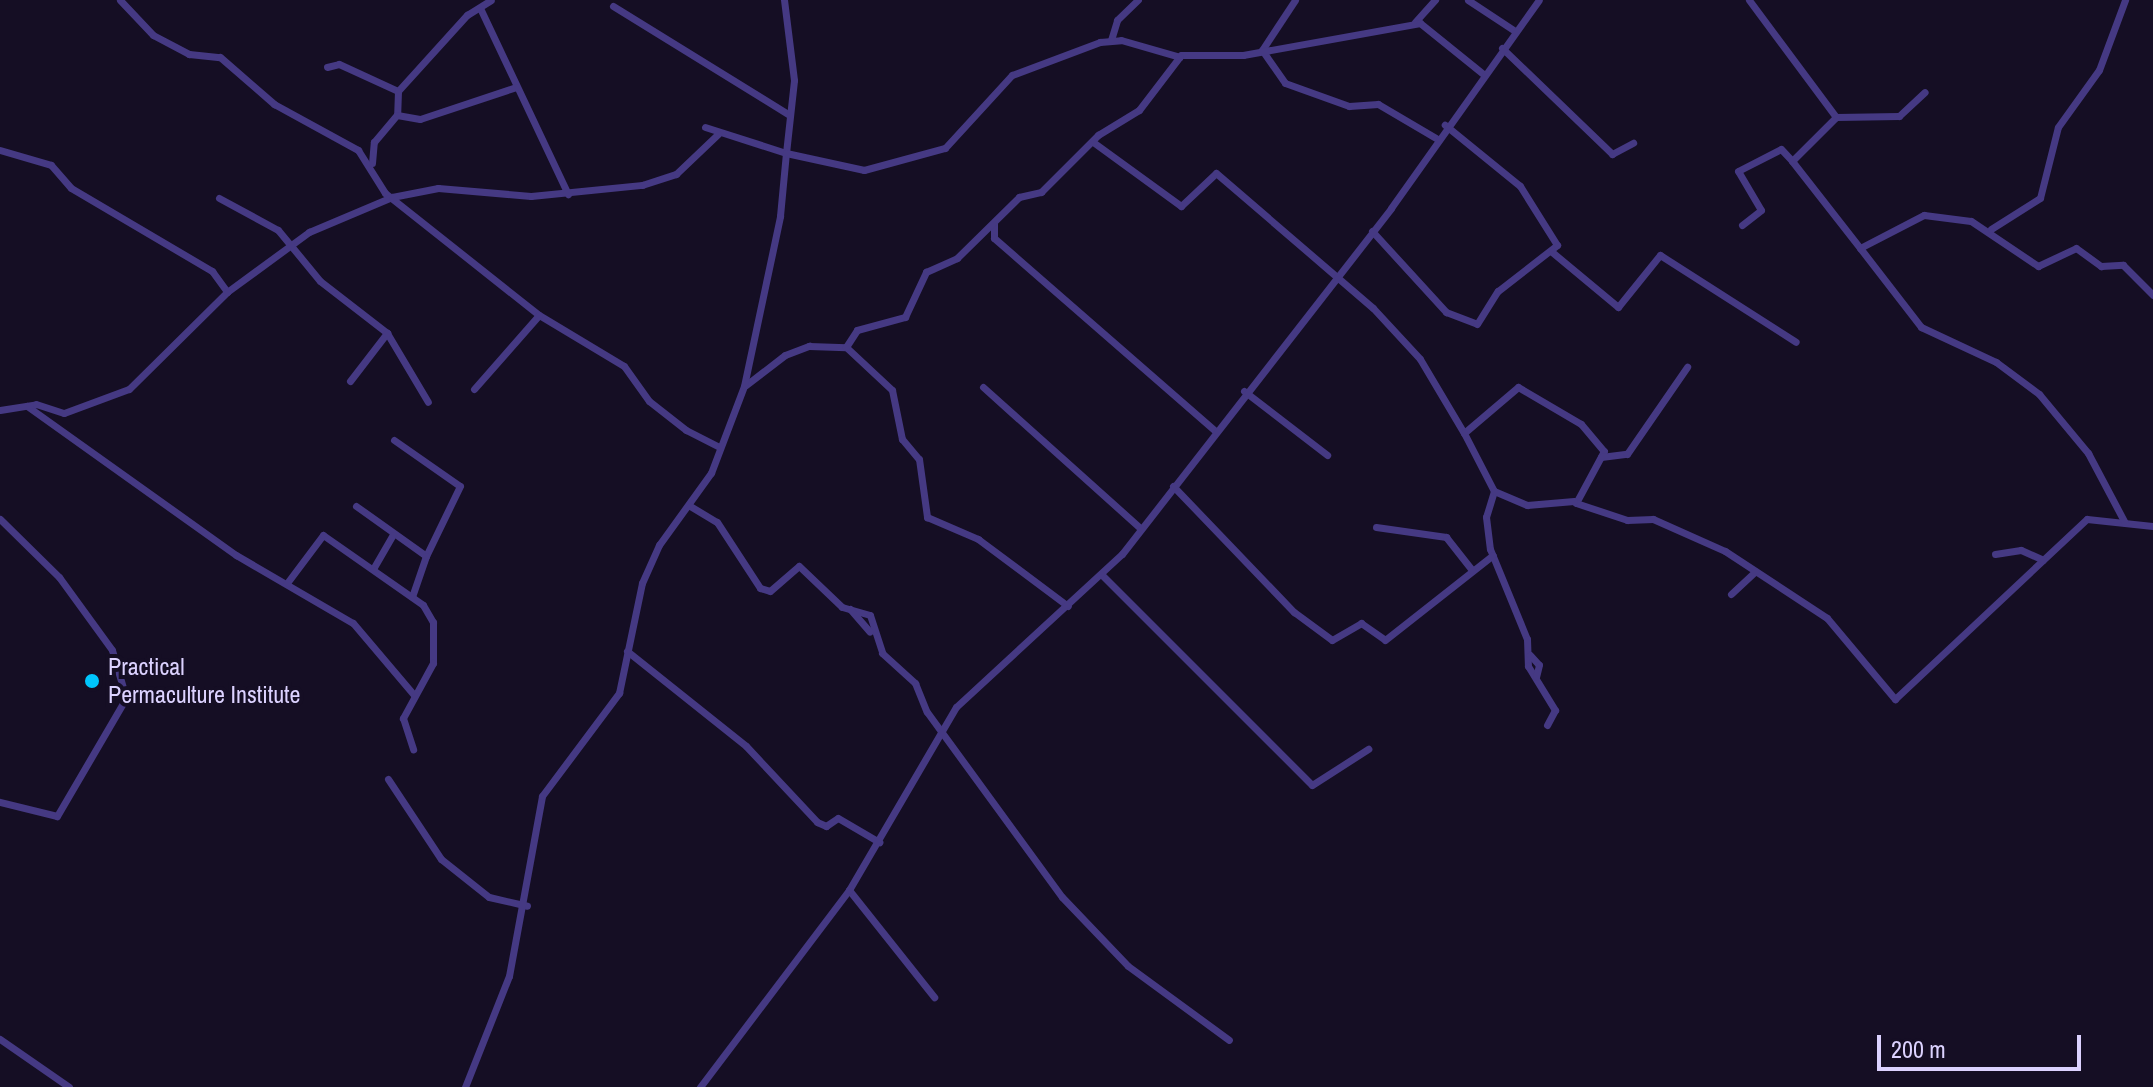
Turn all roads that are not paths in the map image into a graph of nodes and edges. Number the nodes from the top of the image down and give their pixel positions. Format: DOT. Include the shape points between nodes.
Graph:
graph roads {
  1 [pos="120,0"];
  2 [pos="491,0"];
  3 [pos="784,0"];
  4 [pos="1138,0"];
  5 [pos="1295,0"];
  6 [pos="1435,0"];
  7 [pos="1468,0"];
  8 [pos="1539,0"];
  9 [pos="1749,0"];
  10 [pos="2125,0"];
  11 [pos="613,6"];
  12 [pos="480,8"];
  13 [pos="1414,24"];
  14 [pos="1515,31"];
  15 [pos="1111,40"];
  16 [pos="1502,48"];
  17 [pos="1262,50"];
  18 [pos="1180,57"];
  19 [pos="327,67"];
  20 [pos="1482,73"];
  21 [pos="516,87"];
  22 [pos="398,91"];
  23 [pos="1925,92"];
  24 [pos="788,114"];
  25 [pos="397,115"];
  26 [pos="1836,117"];
  27 [pos="1445,125"];
  28 [pos="705,127"];
  29 [pos="718,134"];
  30 [pos="1436,138"];
  31 [pos="1093,142"];
  32 [pos="1633,143"];
  33 [pos="0,150"];
  34 [pos="786,153"];
  35 [pos="1792,161"];
  36 [pos="372,163"];
  37 [pos="568,194"];
  38 [pos="392,197"];
  39 [pos="219,198"];
  40 [pos="994,223"];
  41 [pos="1742,225"];
  42 [pos="1991,229"];
  43 [pos="1372,231"];
  44 [pos="295,245"];
  45 [pos="1860,248"];
  46 [pos="1552,252"];
  47 [pos="1337,275"];
  48 [pos="227,292"];
  49 [pos="2153,295"];
  50 [pos="539,315"];
  51 [pos="387,333"];
  52 [pos="1796,342"];
  53 [pos="846,347"];
  54 [pos="1687,367"];
  55 [pos="350,381"];
  56 [pos="744,386"];
  57 [pos="983,387"];
  58 [pos="474,389"];
  59 [pos="1244,391"];
  60 [pos="428,402"];
  61 [pos="27,406"];
  62 [pos="0,410"];
  63 [pos="1214,430"];
  64 [pos="1464,433"];
  65 [pos="394,440"];
  66 [pos="720,447"];
  67 [pos="1327,455"];
  68 [pos="1601,457"];
  69 [pos="1173,486"];
  70 [pos="1494,491"];
  71 [pos="1574,501"];
  72 [pos="356,506"];
  73 [pos="690,506"];
  74 [pos="0,519"];
  75 [pos="2125,523"];
  76 [pos="2153,526"];
  77 [pos="1376,527"];
  78 [pos="1141,529"];
  79 [pos="393,535"];
  80 [pos="1995,554"];
  81 [pos="1493,555"];
  82 [pos="426,556"];
  83 [pos="2043,560"];
  84 [pos="373,569"];
  85 [pos="1472,570"];
  86 [pos="1755,572"];
  87 [pos="1101,574"];
  88 [pos="287,583"];
  89 [pos="1731,594"];
  90 [pos="412,597"];
  91 [pos="1068,606"];
  92 [pos="850,609"];
  93 [pos="870,632"];
  94 [pos="627,651"];
  95 [pos="414,695"];
  96 [pos="1547,725"];
  97 [pos="942,732"];
  98 [pos="413,749"];
  99 [pos="1368,749"];
  100 [pos="388,779"];
  101 [pos="0,802"];
  102 [pos="879,842"];
  103 [pos="849,890"];
  104 [pos="527,906"];
  105 [pos="934,997"];
  106 [pos="0,1039"];
  107 [pos="1229,1040"];
  108 [pos="69,1087"];
  109 [pos="466,1087"];
  110 [pos="700,1087"];
  1 -- 36 [label="street" via="153,35 189,54 220,57 274,104"];
  2 -- 12 [label="street"];
  3 -- 24 [label="street" via="794,80"];
  4 -- 15 [label="street" via="1117,20"];
  5 -- 17 [label="street"];
  6 -- 13 [label="street"];
  7 -- 14 [label="street"];
  8 -- 14 [label="street"];
  9 -- 26 [label="street"];
  10 -- 42 [label="street" via="2099,70 2058,127 2040,198"];
  11 -- 24 [label="street"];
  12 -- 21 [label="street"];
  12 -- 22 [label="street"];
  13 -- 17 [label="street"];
  13 -- 20 [label="street"];
  14 -- 16 [label="street"];
  15 -- 18 [label="street"];
  15 -- 34 [label="street" via="1019,71 945,148 864,170"];
  16 -- 20 [label="street"];
  16 -- 32 [label="street" via="1612,154"];
  17 -- 18 [label="street"];
  17 -- 30 [label="street" via="1268,66 1291,87 1349,106 1378,104"];
  18 -- 31 [label="street" via="1151,100"];
  19 -- 22 [label="street" via="339,64"];
  20 -- 27 [label="street"];
  21 -- 25 [label="street" via="435,117"];
  21 -- 37 [label="street"];
  22 -- 25 [label="street"];
  23 -- 26 [label="street" via="1899,116"];
  24 -- 34 [label="street"];
  25 -- 36 [label="street" via="374,142"];
  26 -- 35 [label="street"];
  27 -- 30 [label="street"];
  27 -- 46 [label="street" via="1520,186 1554,232"];
  28 -- 29 [label="street"];
  29 -- 34 [label="street"];
  29 -- 37 [label="street" via="676,174"];
  30 -- 43 [label="street"];
  31 -- 40 [label="street" via="1055,181 1019,197"];
  31 -- 47 [label="street" via="1181,206 1216,173"];
  33 -- 48 [label="street" via="51,165 71,188 212,271"];
  34 -- 56 [label="street" via="780,216"];
  35 -- 41 [label="street" via="1781,149 1738,171 1761,210"];
  35 -- 45 [label="street"];
  36 -- 38 [label="street"];
  37 -- 38 [label="street" via="438,188"];
  38 -- 44 [label="street" via="337,218"];
  38 -- 50 [label="street"];
  39 -- 44 [label="street"];
  40 -- 53 [label="street" via="957,258 926,272 905,317 857,330"];
  40 -- 63 [label="street" via="994,238"];
  42 -- 45 [label="street" via="1924,215"];
  42 -- 49 [label="street" via="2016,257 2038,266 2052,265 2072,247 2101,266 2119,263"];
  43 -- 46 [label="street" via="1446,312 1477,324 1498,291"];
  43 -- 47 [label="street"];
  44 -- 48 [label="street"];
  44 -- 51 [label="street" via="320,281"];
  45 -- 75 [label="street" via="1921,327 1996,362 2039,394 2088,453"];
  46 -- 52 [label="street" via="1618,307 1660,255"];
  47 -- 59 [label="street"];
  47 -- 64 [label="street" via="1420,359"];
  48 -- 61 [label="street" via="129,389 64,413"];
  50 -- 58 [label="street"];
  50 -- 66 [label="street" via="624,366 649,401"];
  51 -- 55 [label="street"];
  51 -- 60 [label="street"];
  53 -- 56 [label="street" via="809,346 770,362"];
  53 -- 91 [label="street" via="892,390 902,439 919,459 927,517 978,539"];
  54 -- 68 [label="street" via="1627,454"];
  56 -- 66 [label="street"];
  57 -- 78 [label="street"];
  59 -- 63 [label="street"];
  59 -- 67 [label="street"];
  61 -- 62 [label="street"];
  61 -- 88 [label="street"];
  63 -- 69 [label="street"];
  64 -- 68 [label="street" via="1518,387 1597,437"];
  64 -- 70 [label="street"];
  65 -- 82 [label="street" via="460,486"];
  66 -- 73 [label="street"];
  68 -- 71 [label="street"];
  69 -- 78 [label="street"];
  69 -- 85 [label="street" via="1294,612 1329,639 1363,623 1385,640"];
  70 -- 71 [label="street" via="1527,505"];
  70 -- 81 [label="street" via="1486,517"];
  71 -- 86 [label="street" via="1627,520 1653,519"];
  72 -- 79 [label="street"];
  73 -- 92 [label="street" via="717,522 760,588 770,591 799,566"];
  73 -- 94 [label="street" via="659,545 642,583"];
  74 -- 101 [label="street" via="59,577 112,650 126,698 57,816"];
  75 -- 76 [label="street"];
  75 -- 83 [label="street" via="2087,519"];
  77 -- 85 [label="street" via="1446,537"];
  78 -- 87 [label="street"];
  79 -- 82 [label="street"];
  79 -- 84 [label="street"];
  80 -- 83 [label="street" via="2021,550"];
  81 -- 85 [label="street"];
  81 -- 96 [label="street" via="1530,655 1539,665 1536,677 1555,710"];
  82 -- 90 [label="street"];
  83 -- 86 [label="street" via="1895,699 1827,618"];
  84 -- 88 [label="street" via="323,535"];
  84 -- 90 [label="street"];
  86 -- 89 [label="street"];
  87 -- 91 [label="street"];
  87 -- 99 [label="street" via="1312,785"];
  88 -- 95 [label="street" via="361,629 367,647"];
  90 -- 95 [label="street" via="433,622 434,636 428,678"];
  91 -- 97 [label="street" via="956,707"];
  92 -- 93 [label="street"];
  92 -- 93 [label="street" via="870,615"];
  93 -- 97 [label="street" via="915,683"];
  94 -- 102 [label="street" via="746,746 817,822 826,826 838,818"];
  94 -- 104 [label="street" via="619,693 542,796"];
  95 -- 98 [label="street" via="403,718"];
  97 -- 102 [label="street"];
  97 -- 107 [label="street" via="1095,935"];
  100 -- 104 [label="street" via="441,859 489,897"];
  102 -- 103 [label="street"];
  103 -- 105 [label="street"];
  103 -- 110 [label="street"];
  104 -- 109 [label="street" via="509,976"];
  106 -- 108 [label="street"];
}
